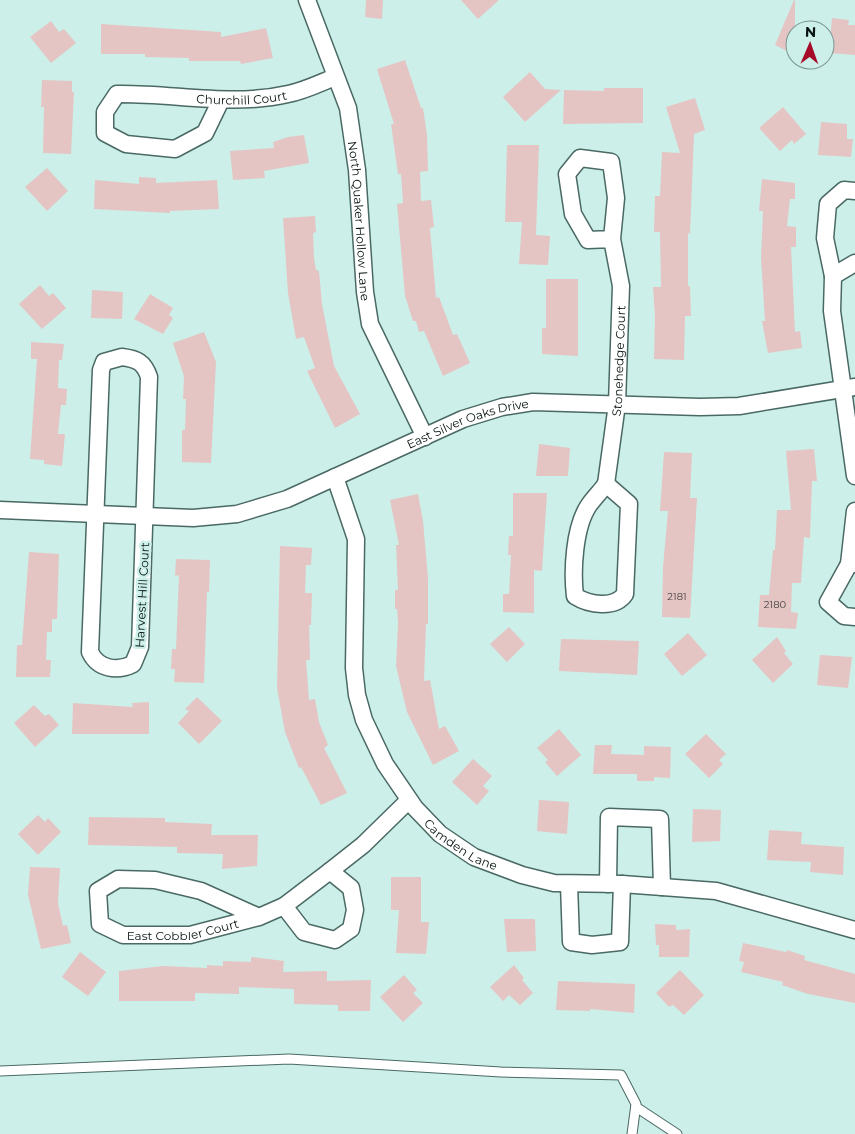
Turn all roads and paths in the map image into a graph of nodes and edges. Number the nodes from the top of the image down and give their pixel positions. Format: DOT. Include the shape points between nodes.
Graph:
graph roads {
  1 [pos="307,0"];
  2 [pos="335,77"];
  3 [pos="221,100"];
  4 [pos="855,191"];
  5 [pos="612,239"];
  6 [pos="855,263"];
  7 [pos="833,276"];
  8 [pos="849,388"];
  9 [pos="617,404"];
  10 [pos="425,437"];
  11 [pos="855,476"];
  12 [pos="335,477"];
  13 [pos="606,484"];
  14 [pos="0,510"];
  15 [pos="855,511"];
  16 [pos="94,515"];
  17 [pos="145,517"];
  18 [pos="852,564"];
  19 [pos="855,617"];
  20 [pos="409,800"];
  21 [pos="330,871"];
  22 [pos="568,884"];
  23 [pos="615,884"];
  24 [pos="662,887"];
  25 [pos="284,906"];
  26 [pos="259,917"];
  27 [pos="855,930"];
  28 [pos="0,1071"];
  29 [pos="636,1107"];
  30 [pos="632,1134"];
  31 [pos="677,1134"];
  1 -- 2 [label="street, North Quaker Hollow Lane"];
  2 -- 3 [label="street, Churchill Court" via="291,94"];
  2 -- 10 [label="street, North Quaker Hollow Lane" via="348,108 356,161 370,324"];
  3 -- 3 [label="street, Churchill Court" via="116,94 105,112 104,133 126,144 174,149 205,132"];
  4 -- 7 [label="street" via="844,190 828,204 825,238"];
  5 -- 5 [label="street, Stonehedge Court" via="616,198 610,162 580,158 568,174 573,214 588,240"];
  5 -- 9 [label="street, Stonehedge Court" via="621,286"];
  6 -- 7 [label="street"];
  7 -- 8 [label="street" via="832,311"];
  8 -- 9 [label="street, East Silver Oaks Drive" via="739,406"];
  8 -- 11 [label="street"];
  9 -- 10 [label="street, East Silver Oaks Drive" via="533,402 502,407 463,419"];
  9 -- 13 [label="street, Stonehedge Court"];
  10 -- 12 [label="street, East Silver Oaks Drive"];
  12 -- 17 [label="street, East Silver Oaks Drive" via="287,499 237,514 192,518"];
  12 -- 20 [label="street, Camden Lane" via="356,539 354,668 357,695 364,720 385,764"];
  13 -- 13 [label="street" via="629,504 625,594 614,603 583,602 575,596 573,579 576,542 588,506"];
  14 -- 16 [label="street, East Silver Oaks Drive"];
  15 -- 18 [label="street"];
  16 -- 17 [label="street, East Silver Oaks Drive"];
  16 -- 17 [label="street, Harvest Hill Court" via="90,652 94,661 114,668 133,664 140,647"];
  16 -- 17 [label="street, Harvest Hill Court" via="101,370 104,362 122,357 137,359 146,366 149,377"];
  18 -- 19 [label="street" via="828,602 844,616"];
  20 -- 21 [label="street, East Cobbler Court" via="363,845"];
  20 -- 22 [label="street, Camden Lane" via="440,834 474,857 522,875"];
  21 -- 25 [label="street, East Cobbler Court"];
  21 -- 25 [label="street" via="351,888 355,910 351,929 335,940 304,932"];
  22 -- 23 [label="street, Camden Lane"];
  22 -- 23 [label="street" via="571,942 592,945 620,942"];
  23 -- 24 [label="street, Camden Lane"];
  23 -- 24 [label="street" via="609,817 660,819"];
  24 -- 27 [label="street, Camden Lane" via="716,891"];
  25 -- 26 [label="street, East Cobbler Court"];
  26 -- 26 [label="street, East Cobbler Court" via="190,935 123,935 100,924 98,891 118,879 155,880 201,891"];
  28 -- 29 [label="lane" via="289,1058 501,1072 621,1075"];
  29 -- 30 [label="lane"];
  29 -- 31 [label="lane"];
}
